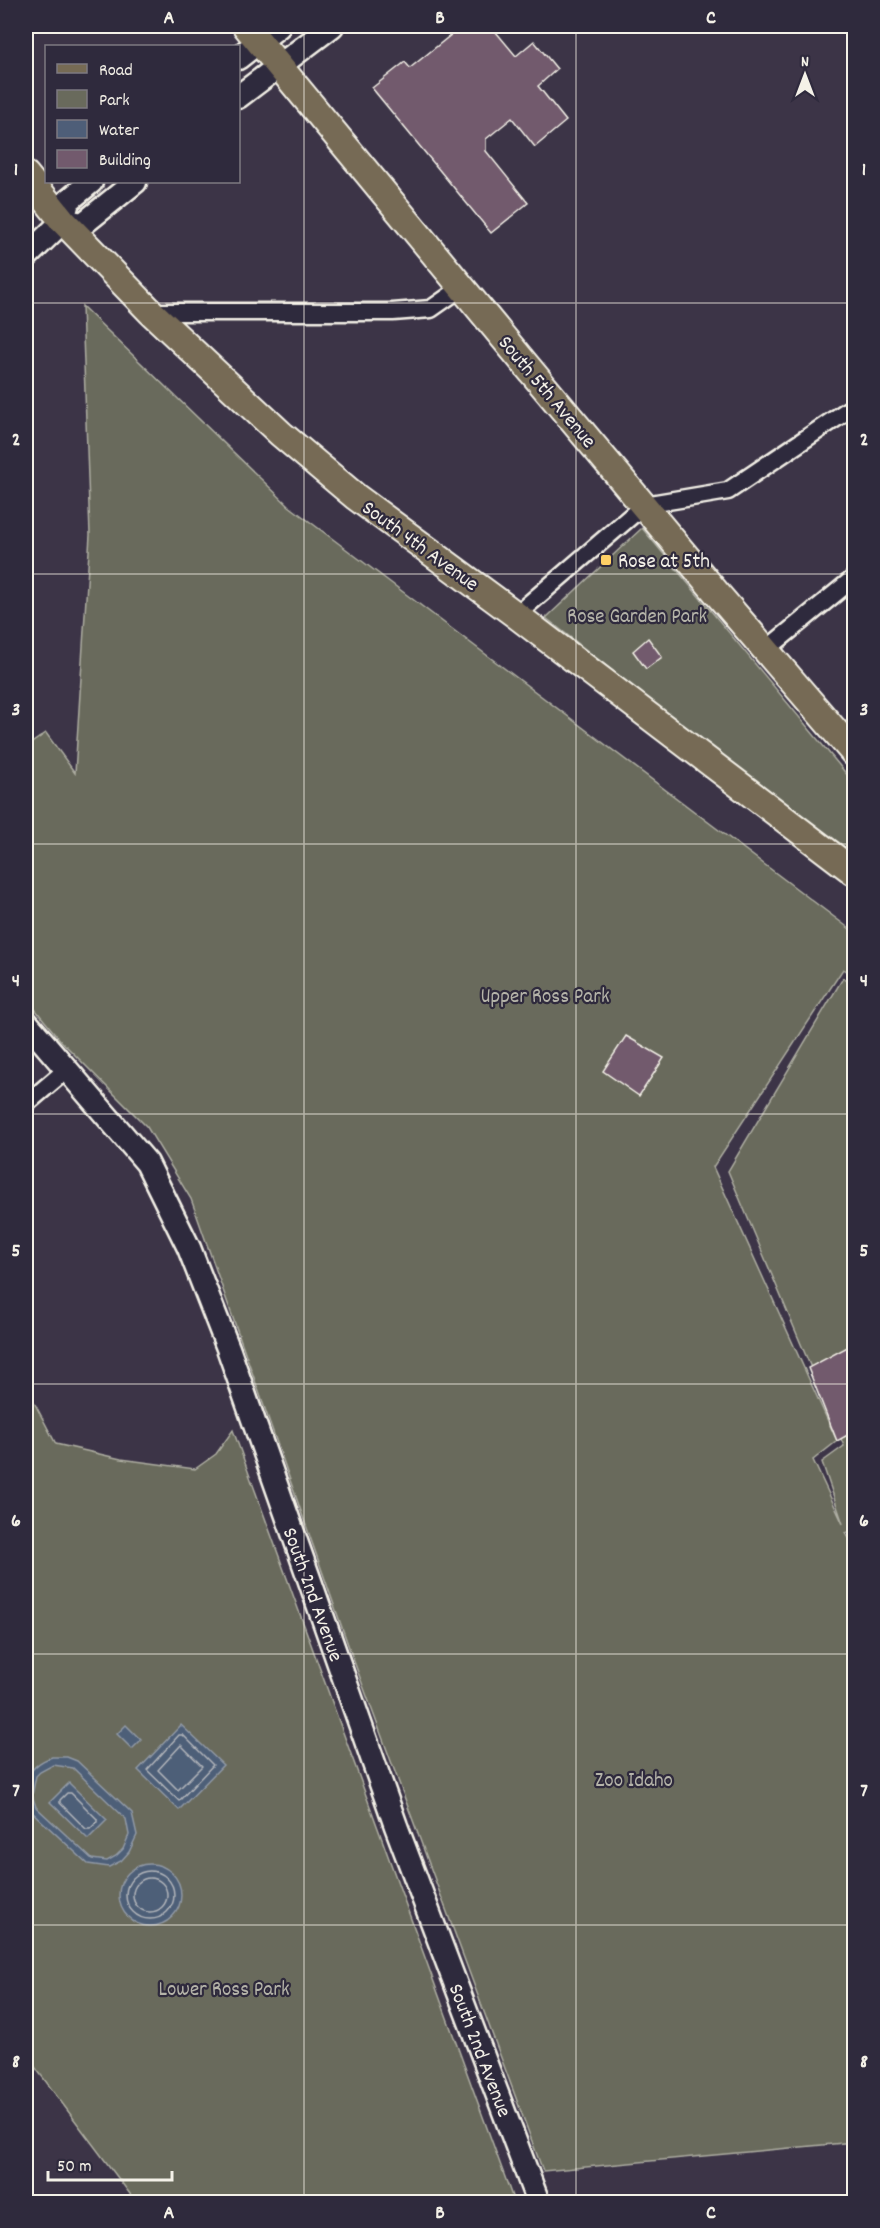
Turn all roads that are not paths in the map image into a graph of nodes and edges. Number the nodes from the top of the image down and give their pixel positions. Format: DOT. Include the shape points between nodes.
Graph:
graph roads {
  1 [pos="279,26"];
  2 [pos="332,26"];
  3 [pos="252,34"];
  4 [pos="240,55"];
  5 [pos="278,65"];
  6 [pos="240,95"];
  7 [pos="26,175"];
  8 [pos="90,183"];
  9 [pos="134,183"];
  10 [pos="63,221"];
  11 [pos="26,257"];
  12 [pos="461,288"];
  13 [pos="151,312"];
  14 [pos="855,406"];
  15 [pos="644,505"];
  16 [pos="855,578"];
  17 [pos="516,615"];
  18 [pos="766,650"];
  19 [pos="855,753"];
  20 [pos="855,872"];
  21 [pos="26,1022"];
  22 [pos="66,1070"];
  23 [pos="26,1104"];
  24 [pos="538,2202"];
  1 -- 3 [label="street"];
  2 -- 5 [label="street"];
  3 -- 4 [label="street"];
  3 -- 5 [label="main road, South 5th Avenue"];
  5 -- 6 [label="street"];
  5 -- 12 [label="main road, South 5th Avenue"];
  7 -- 10 [label="main road, South 4th Avenue"];
  8 -- 10 [label="street" via="68,201"];
  9 -- 10 [label="street" via="83,224"];
  10 -- 11 [label="street"];
  10 -- 13 [label="main road, South 4th Avenue"];
  12 -- 13 [label="street" via="431,309 393,312"];
  12 -- 15 [label="main road, South 5th Avenue"];
  13 -- 17 [label="main road, South 4th Avenue" via="281,434 356,496"];
  14 -- 15 [label="street" via="728,491"];
  15 -- 17 [label="street"];
  15 -- 18 [label="main road, South 5th Avenue"];
  16 -- 18 [label="street"];
  17 -- 20 [label="main road, South 4th Avenue"];
  18 -- 19 [label="main road, South 5th Avenue"];
  21 -- 22 [label="street, South 2nd Avenue"];
  22 -- 23 [label="street"];
  22 -- 24 [label="street, South 2nd Avenue" via="147,1163 189,1248 400,1837"];
}
